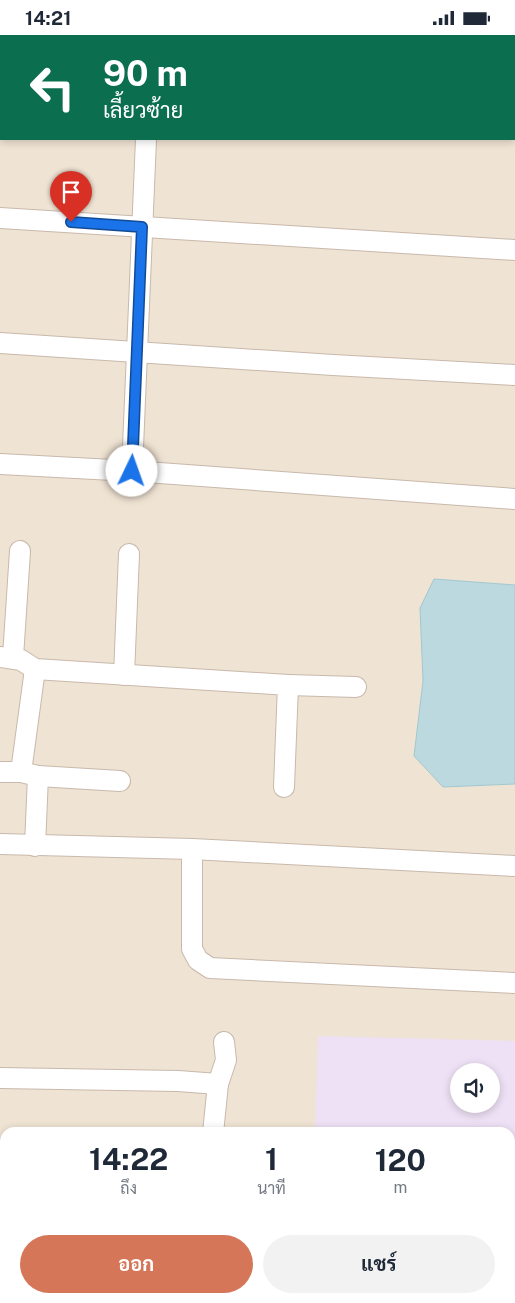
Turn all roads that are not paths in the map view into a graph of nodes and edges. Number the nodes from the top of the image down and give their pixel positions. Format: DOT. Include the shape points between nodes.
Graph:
graph roads {
  1 [pos="146,140"];
  2 [pos="0,218"];
  3 [pos="142,227"];
  4 [pos="515,250"];
  5 [pos="0,343"];
  6 [pos="137,352"];
  7 [pos="515,375"];
  8 [pos="0,464"];
  9 [pos="132,471"];
  10 [pos="515,499"];
  11 [pos="20,551"];
  12 [pos="129,554"];
  13 [pos="6,657"];
  14 [pos="35,669"];
  15 [pos="124,675"];
  16 [pos="288,685"];
  17 [pos="356,687"];
  18 [pos="0,772"];
  19 [pos="30,774"];
  20 [pos="120,781"];
  21 [pos="284,787"];
  22 [pos="0,844"];
  23 [pos="35,846"];
  24 [pos="192,849"];
  25 [pos="515,866"];
  26 [pos="515,983"];
  27 [pos="224,1042"];
  28 [pos="0,1078"];
  29 [pos="218,1084"];
  30 [pos="214,1127"];
  1 -- 3 [label="street"];
  2 -- 3 [label="street"];
  3 -- 4 [label="street"];
  3 -- 6 [label="street"];
  5 -- 6 [label="street"];
  6 -- 7 [label="street"];
  6 -- 9 [label="street"];
  8 -- 9 [label="street"];
  9 -- 10 [label="street"];
  11 -- 13 [label="street"];
  12 -- 15 [label="street"];
  13 -- 14 [label="street" via="21,659"];
  14 -- 15 [label="street"];
  14 -- 19 [label="street"];
  15 -- 16 [label="street"];
  16 -- 17 [label="street"];
  16 -- 21 [label="street"];
  18 -- 19 [label="street"];
  19 -- 20 [label="street"];
  19 -- 23 [label="street"];
  22 -- 23 [label="street"];
  23 -- 24 [label="street"];
  24 -- 25 [label="street"];
  24 -- 26 [label="street" via="192,949 198,960 210,968"];
  27 -- 29 [label="street" via="226,1060"];
  28 -- 29 [label="street"];
  29 -- 30 [label="street"];
}
